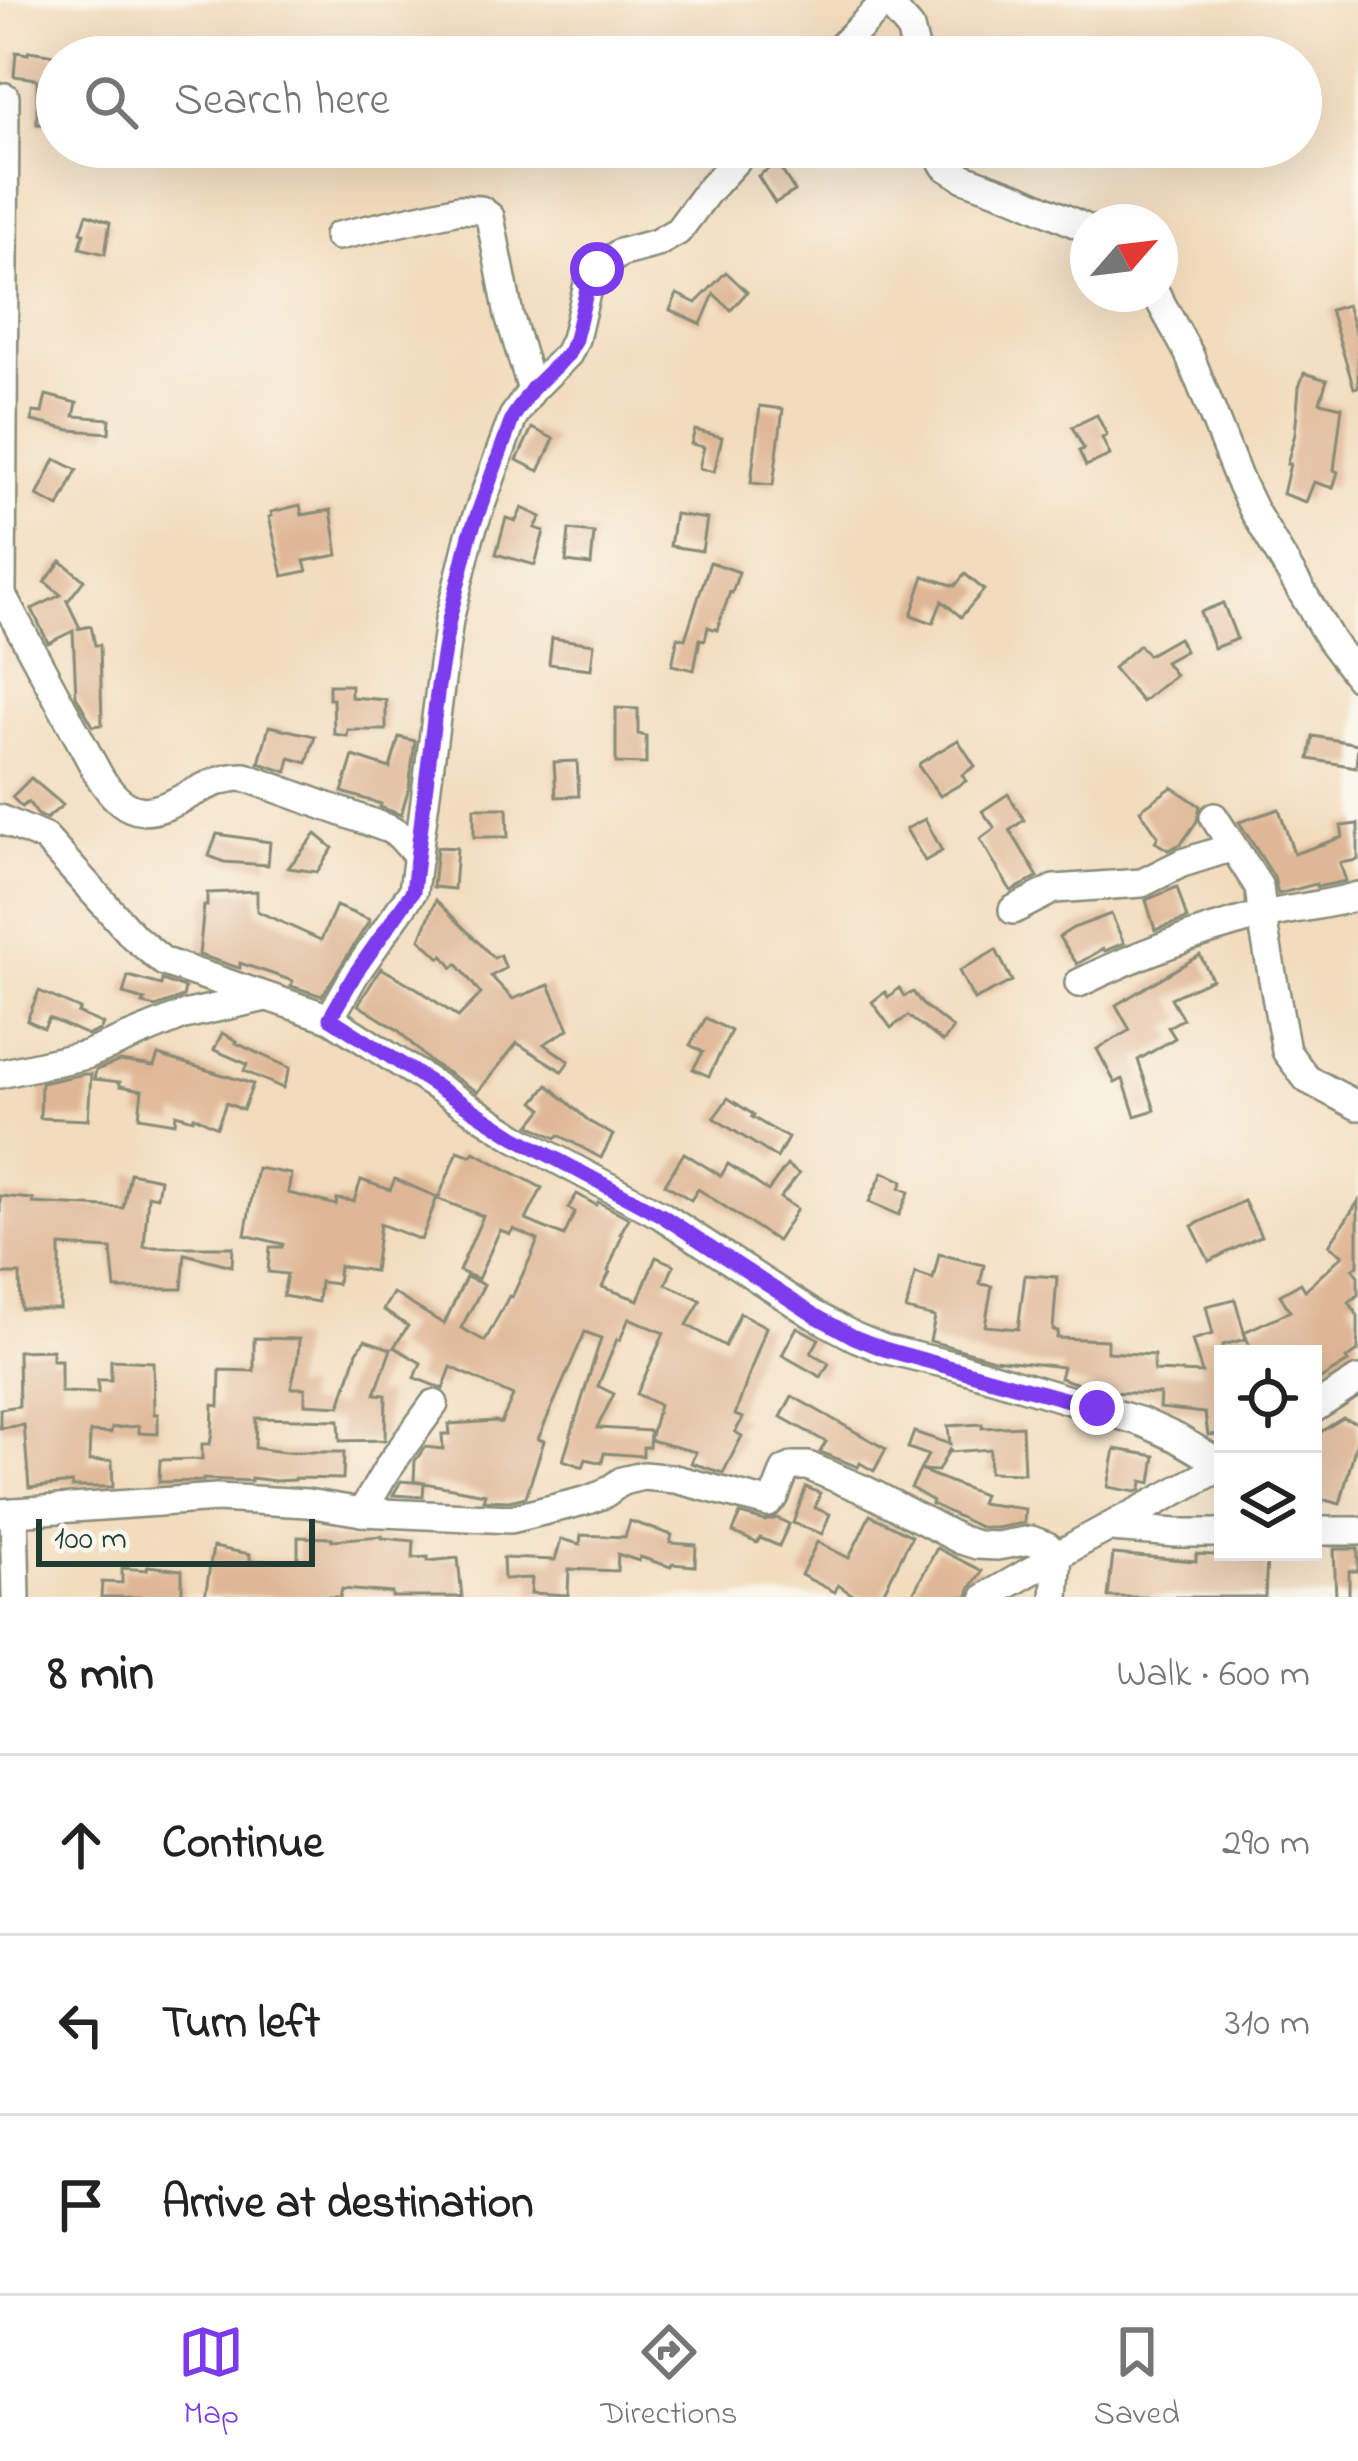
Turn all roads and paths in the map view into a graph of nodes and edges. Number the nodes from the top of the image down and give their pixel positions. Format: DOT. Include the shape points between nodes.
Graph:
graph roads {
  1 [pos="887,0"];
  2 [pos="852,36"];
  3 [pos="912,36"];
  4 [pos="4,98"];
  5 [pos="729,168"];
  6 [pos="948,168"];
  7 [pos="1070,221"];
  8 [pos="338,236"];
  9 [pos="1166,312"];
  10 [pos="532,389"];
  11 [pos="1358,676"];
  12 [pos="1214,817"];
  13 [pos="0,819"];
  14 [pos="1233,847"];
  15 [pos="418,856"];
  16 [pos="1358,896"];
  17 [pos="1013,910"];
  18 [pos="1262,916"];
  19 [pos="1079,983"];
  20 [pos="270,996"];
  21 [pos="330,1018"];
  22 [pos="0,1074"];
  23 [pos="1358,1106"];
  24 [pos="1358,1380"];
  25 [pos="1322,1403"];
  26 [pos="434,1405"];
  27 [pos="1214,1460"];
  28 [pos="1214,1470"];
  29 [pos="362,1512"];
  30 [pos="7,1513"];
  31 [pos="1111,1528"];
  32 [pos="1322,1531"];
  33 [pos="1358,1531"];
  34 [pos="1214,1533"];
  35 [pos="1058,1555"];
  36 [pos="16,1597"];
  37 [pos="986,1597"];
  38 [pos="1055,1597"];
  1 -- 2 [label="street"];
  1 -- 3 [label="street"];
  4 -- 15 [label="street" via="2,596 97,772 121,803 147,811 215,781 245,777 388,829"];
  5 -- 10 [label="street" via="678,231 597,269 568,354"];
  6 -- 7 [label="street"];
  8 -- 10 [label="street" via="459,209 490,217"];
  9 -- 11 [label="street" via="1254,512"];
  10 -- 15 [label="street" via="513,417 470,535 449,620"];
  12 -- 14 [label="street"];
  13 -- 20 [label="street" via="45,838 164,962"];
  14 -- 17 [label="street" via="1142,883 1054,889"];
  14 -- 18 [label="street" via="1259,887"];
  15 -- 21 [label="street" via="413,891"];
  16 -- 18 [label="street"];
  18 -- 19 [label="street"];
  18 -- 23 [label="street" via="1286,1051 1307,1079"];
  20 -- 21 [label="street"];
  20 -- 22 [label="street"];
  21 -- 27 [label="street" via="854,1337 1142,1422"];
  24 -- 25 [label="street"];
  26 -- 29 [label="street"];
  28 -- 31 [label="street"];
  29 -- 30 [label="street" via="217,1498"];
  29 -- 35 [label="street" via="511,1519 643,1476 768,1503 785,1470 801,1465 961,1540 1031,1540"];
  30 -- 36 [label="street"];
  31 -- 34 [label="street"];
  31 -- 35 [label="street"];
  32 -- 33 [label="street"];
  35 -- 37 [label="street"];
  35 -- 38 [label="street"];
}
